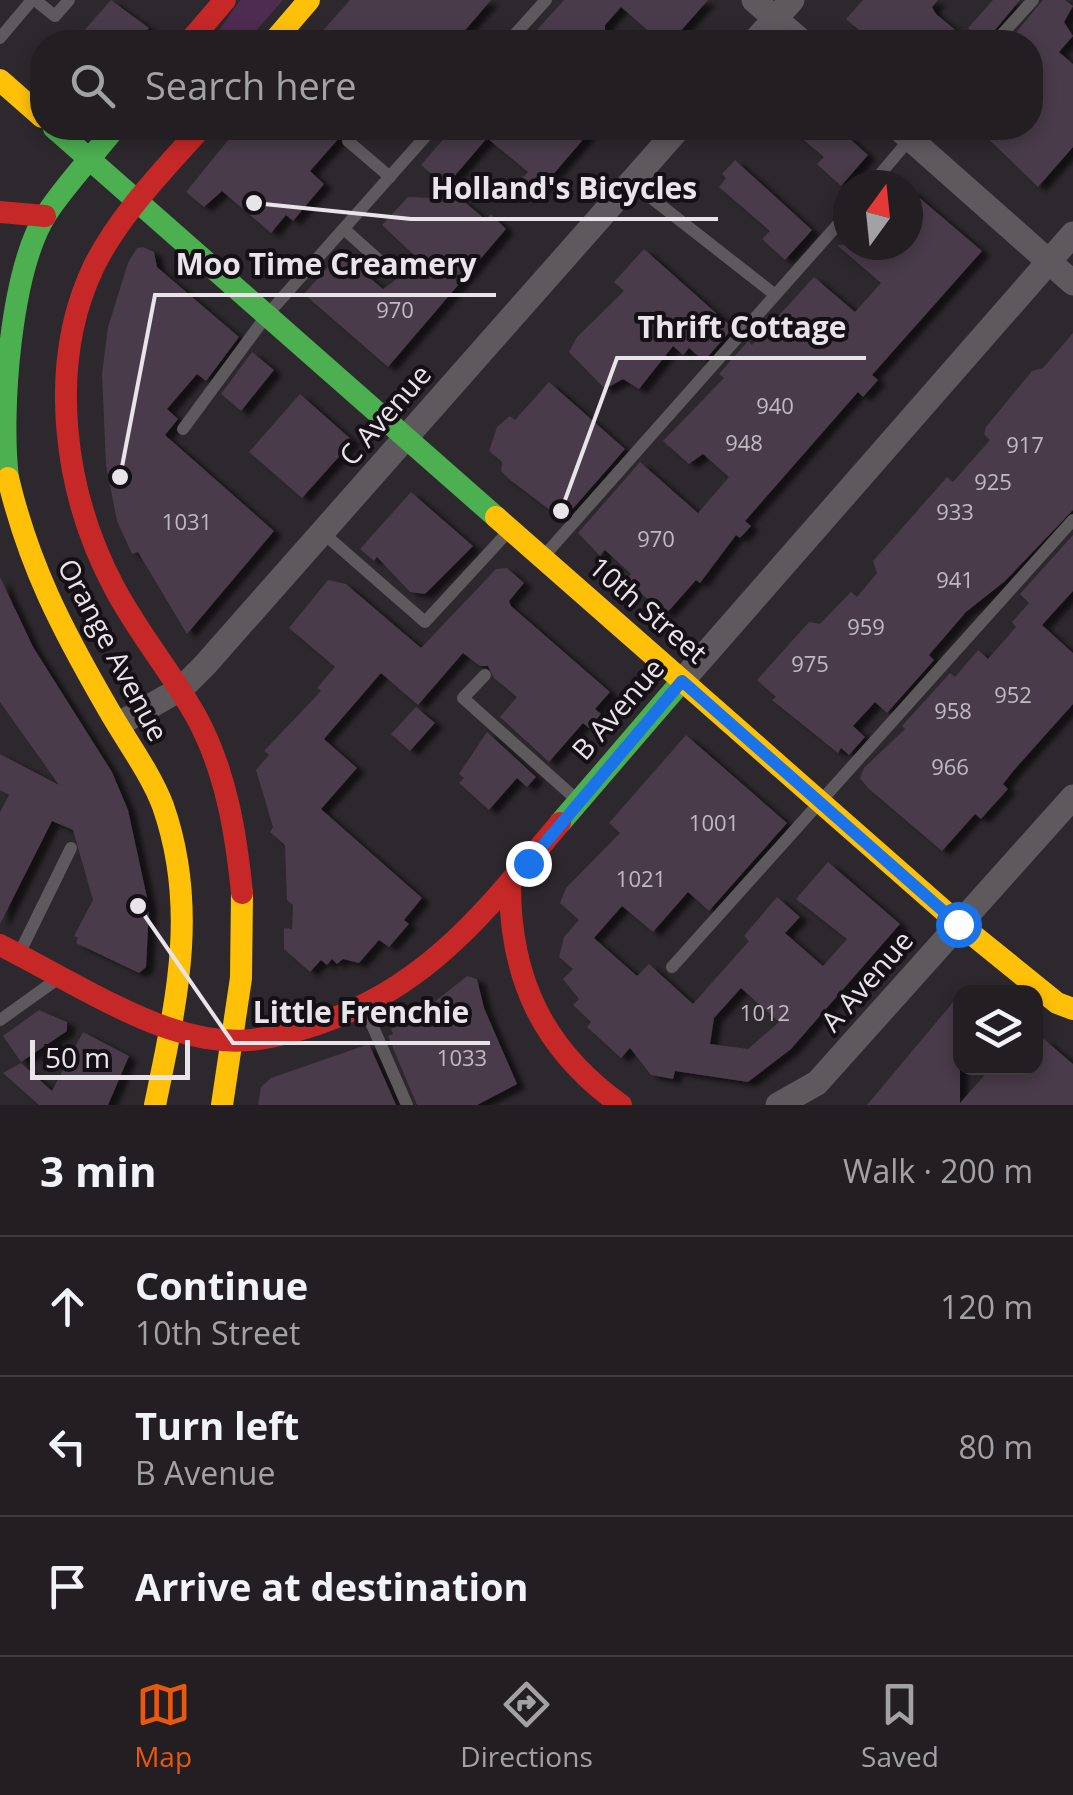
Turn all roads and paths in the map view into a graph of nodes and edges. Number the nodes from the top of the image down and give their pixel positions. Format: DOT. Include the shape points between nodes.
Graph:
graph roads {
  1 [pos="34,0"];
  2 [pos="69,0"];
  3 [pos="225,0"];
  4 [pos="310,0"];
  5 [pos="546,0"];
  6 [pos="754,0"];
  7 [pos="1033,0"];
  8 [pos="783,9"];
  9 [pos="199,30"];
  10 [pos="284,30"];
  11 [pos="519,30"];
  12 [pos="765,30"];
  13 [pos="1006,30"];
  14 [pos="0,38"];
  15 [pos="0,80"];
  16 [pos="30,106"];
  17 [pos="68,140"];
  18 [pos="104,140"];
  19 [pos="191,140"];
  20 [pos="348,140"];
  21 [pos="422,140"];
  22 [pos="669,140"];
  23 [pos="903,140"];
  24 [pos="919,140"];
  25 [pos="88,158"];
  26 [pos="882,170"];
  27 [pos="390,177"];
  28 [pos="631,182"];
  29 [pos="138,202"];
  30 [pos="0,212"];
  31 [pos="45,216"];
  32 [pos="344,229"];
  33 [pos="833,229"];
  34 [pos="1073,234"];
  35 [pos="1048,261"];
  36 [pos="391,271"];
  37 [pos="1073,282"];
  38 [pos="774,294"];
  39 [pos="268,316"];
  40 [pos="2,354"];
  41 [pos="184,429"];
  42 [pos="406,437"];
  43 [pos="1073,520"];
  44 [pos="510,529"];
  45 [pos="322,532"];
  46 [pos="542,558"];
  47 [pos="484,675"];
  48 [pos="682,681"];
  49 [pos="182,688"];
  50 [pos="120,724"];
  51 [pos="1073,797"];
  52 [pos="578,801"];
  53 [pos="820,802"];
  54 [pos="71,848"];
  55 [pos="510,885"];
  56 [pos="958,924"];
  57 [pos="9,949"];
  58 [pos="672,967"];
  59 [pos="62,976"];
  60 [pos="364,1008"];
  61 [pos="1073,1010"];
  62 [pos="0,1020"];
  63 [pos="169,1029"];
  64 [pos="235,1044"];
  65 [pos="609,1103"];
  66 [pos="154,1105"];
  67 [pos="222,1105"];
  68 [pos="408,1105"];
  69 [pos="778,1105"];
  1 -- 2 [label="lane" via="55,16"];
  1 -- 14 [label="lane"];
  3 -- 9 [label="main road"];
  4 -- 10 [label="main road"];
  5 -- 11 [label="lane"];
  6 -- 8 [label="street"];
  7 -- 13 [label="lane"];
  8 -- 12 [label="street"];
  15 -- 16 [label="main road"];
  17 -- 25 [label="main road, 10th Street"];
  18 -- 25 [label="main road, Orange Avenue"];
  19 -- 29 [label="main road, Orange Avenue"];
  20 -- 27 [label="lane"];
  21 -- 27 [label="lane"];
  22 -- 28 [label="street, C Avenue"];
  23 -- 26 [label="lane"];
  24 -- 35 [label="street"];
  25 -- 29 [label="main road, 10th Street"];
  25 -- 31 [label="main road, Orange Avenue"];
  27 -- 32 [label="lane"];
  28 -- 38 [label="lane"];
  28 -- 42 [label="street, C Avenue"];
  29 -- 39 [label="main road, 10th Street"];
  29 -- 49 [label="main road, Orange Avenue" via="116,228 79,303 68,352 68,448 83,516 114,588"];
  30 -- 31 [label="main road"];
  31 -- 40 [label="main road, Orange Avenue"];
  32 -- 36 [label="lane"];
  32 -- 39 [label="lane"];
  33 -- 38 [label="lane"];
  34 -- 35 [label="street, B Avenue"];
  35 -- 37 [label="street"];
  35 -- 48 [label="street, B Avenue"];
  38 -- 46 [label="lane"];
  39 -- 41 [label="lane"];
  39 -- 42 [label="main road, 10th Street"];
  40 -- 50 [label="main road, Orange Avenue" via="5,465 24,548"];
  42 -- 44 [label="main road, 10th Street"];
  42 -- 45 [label="street, C Avenue"];
  43 -- 53 [label="lane"];
  44 -- 45 [label="lane" via="424,622"];
  44 -- 46 [label="main road, 10th Street"];
  45 -- 49 [label="street, C Avenue"];
  46 -- 48 [label="main road, 10th Street"];
  47 -- 52 [label="lane" via="463,698"];
  48 -- 52 [label="main road, B Avenue"];
  48 -- 53 [label="main road, 10th Street"];
  49 -- 50 [label="street, C Avenue"];
  49 -- 64 [label="main road, Orange Avenue" via="218,766 241,853 246,947"];
  50 -- 63 [label="main road, Orange Avenue" via="162,804 178,868 183,966"];
  51 -- 56 [label="street, A Avenue"];
  52 -- 55 [label="main road, B Avenue"];
  53 -- 56 [label="main road, 10th Street"];
  53 -- 58 [label="lane"];
  54 -- 57 [label="lane"];
  55 -- 60 [label="main road, B Avenue" via="442,956"];
  55 -- 65 [label="main road" via="508,924 530,1010 576,1074"];
  56 -- 61 [label="main road, 10th Street"];
  56 -- 69 [label="street, A Avenue" via="817,1083"];
  57 -- 59 [label="main road, B Avenue"];
  59 -- 62 [label="lane"];
  59 -- 63 [label="main road, B Avenue"];
  60 -- 64 [label="main road, B Avenue" via="264,1042"];
  60 -- 68 [label="lane"];
  63 -- 64 [label="main road, B Avenue"];
  63 -- 66 [label="main road, Orange Avenue"];
  64 -- 67 [label="main road, Orange Avenue"];
}
